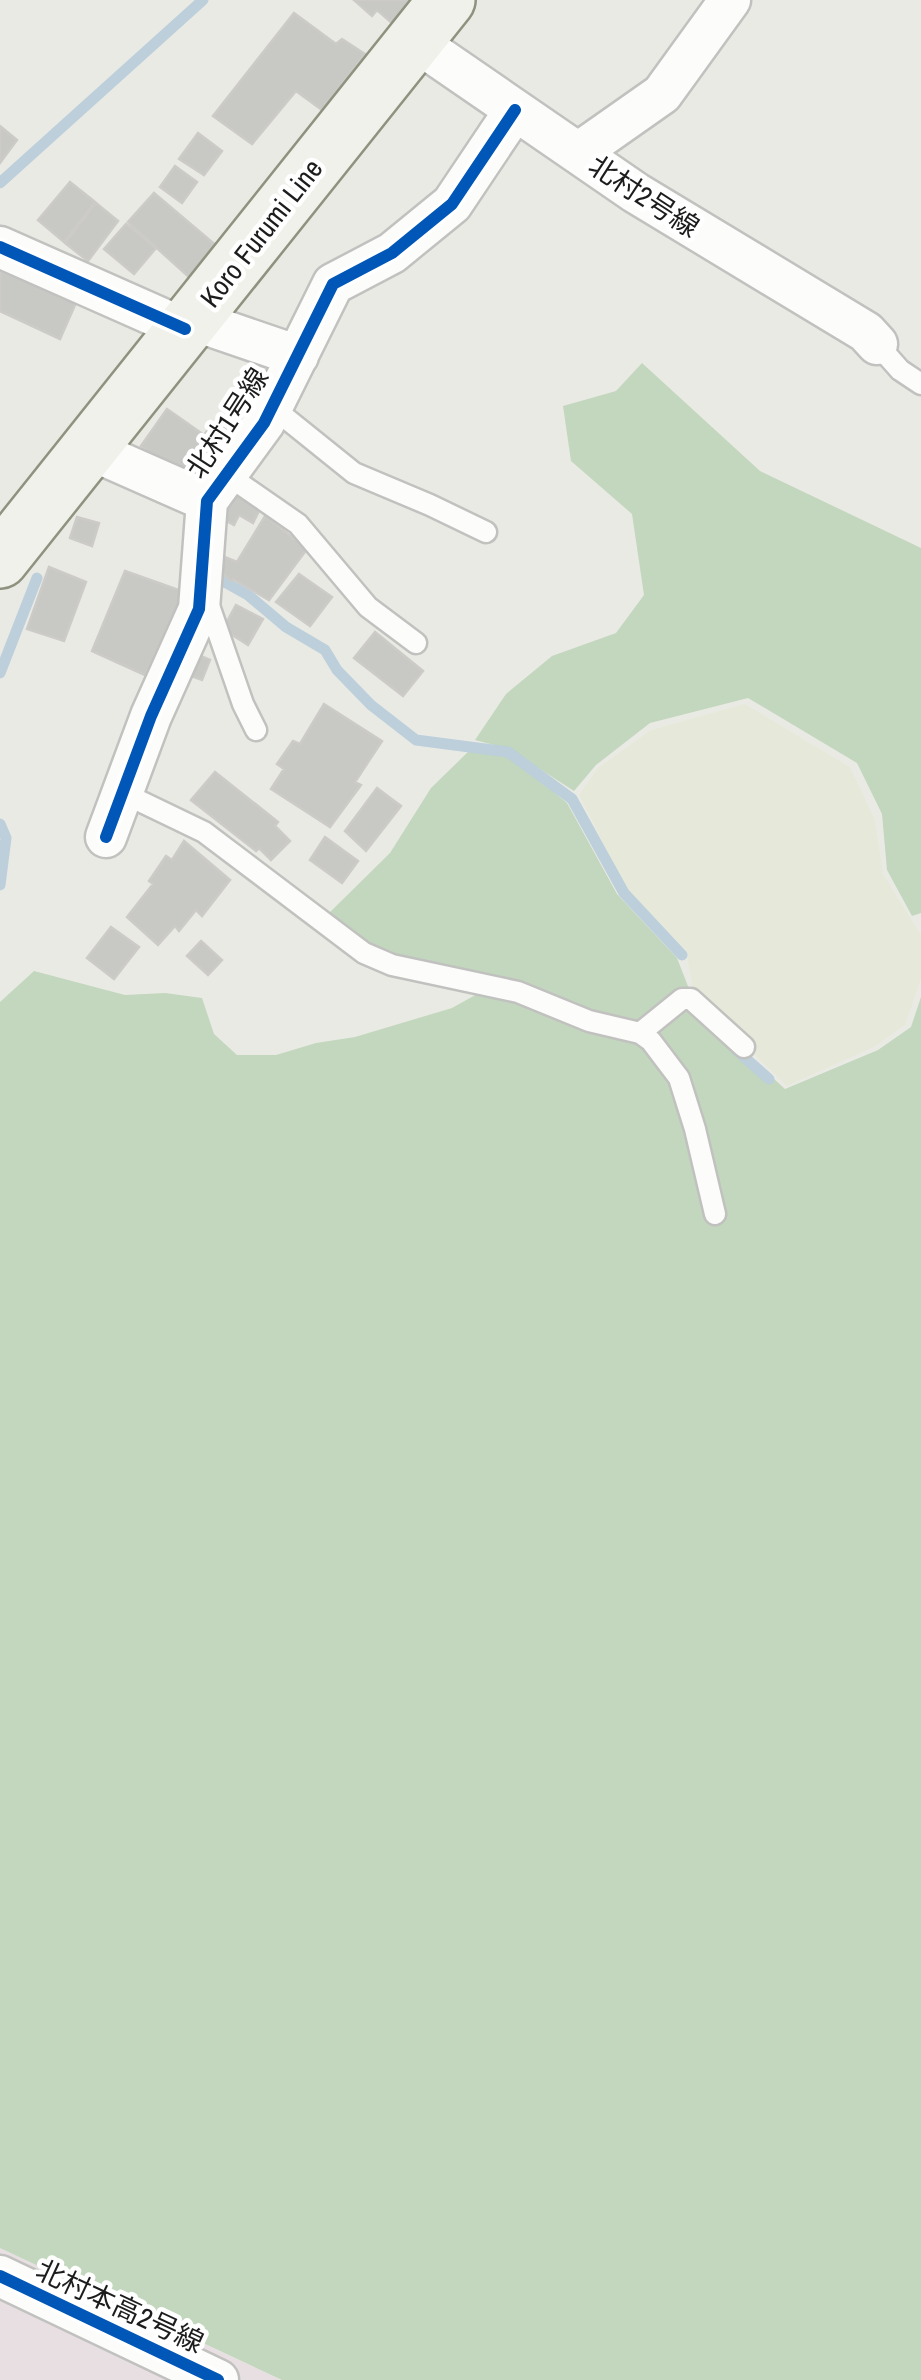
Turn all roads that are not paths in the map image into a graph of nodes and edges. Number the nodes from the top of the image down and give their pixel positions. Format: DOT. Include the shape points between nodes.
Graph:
graph roads {
  1 [pos="730,0"];
  2 [pos="431,21"];
  3 [pos="515,110"];
  4 [pos="578,154"];
  5 [pos="0,247"];
  6 [pos="189,324"];
  7 [pos="877,344"];
  8 [pos="298,356"];
  9 [pos="921,384"];
  10 [pos="272,407"];
  11 [pos="89,450"];
  12 [pos="216,488"];
  13 [pos="486,532"];
  14 [pos="0,560"];
  15 [pos="201,584"];
  16 [pos="416,643"];
  17 [pos="256,730"];
  18 [pos="123,793"];
  19 [pos="106,837"];
  20 [pos="640,1033"];
  21 [pos="744,1047"];
  22 [pos="714,1214"];
  23 [pos="0,2276"];
  24 [pos="218,2380"];
  1 -- 4 [label="street" via="662,94"];
  2 -- 3 [label="street, 北村2号線"];
  2 -- 6 [label="main road, Koro Furumi Line"];
  3 -- 4 [label="street, 北村2号線"];
  3 -- 8 [label="street, 北村1号線" via="452,204 392,253 334,284"];
  4 -- 7 [label="street, 北村2号線"];
  5 -- 6 [label="street"];
  6 -- 8 [label="street"];
  6 -- 11 [label="main road, Koro Furumi Line"];
  7 -- 9 [label="lane"];
  8 -- 10 [label="street, 北村1号線"];
  10 -- 12 [label="street, 北村1号線"];
  10 -- 13 [label="lane" via="354,473"];
  11 -- 12 [label="street"];
  11 -- 14 [label="main road, Koro Furumi Line"];
  12 -- 15 [label="street, 北村1号線"];
  12 -- 16 [label="lane" via="298,524 368,607"];
  15 -- 17 [label="lane"];
  15 -- 18 [label="street, 北村1号線" via="199,609"];
  18 -- 19 [label="street, 北村1号線"];
  18 -- 20 [label="lane" via="204,832 364,953 518,992"];
  20 -- 21 [label="lane" via="691,999"];
  20 -- 22 [label="lane" via="679,1078"];
  23 -- 24 [label="street, 北村本高2号線"];
}
